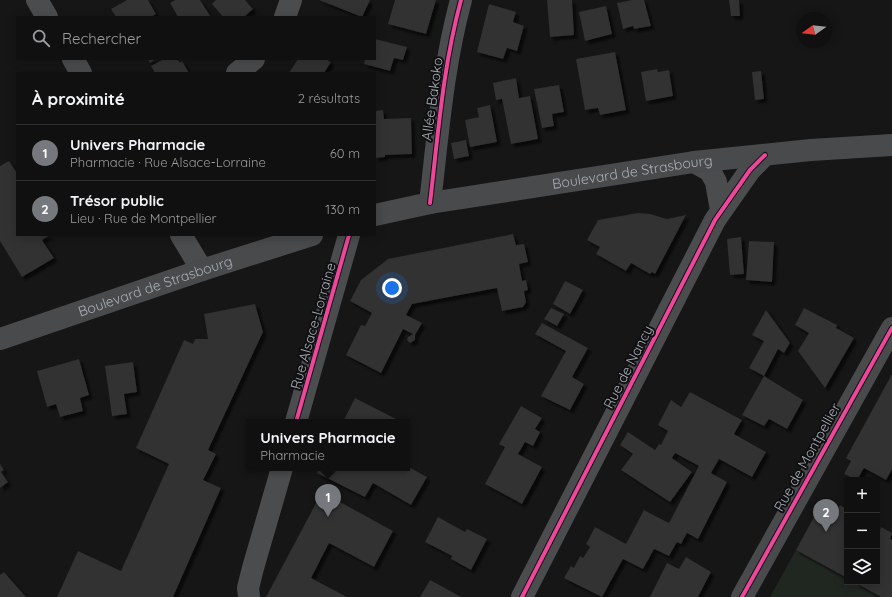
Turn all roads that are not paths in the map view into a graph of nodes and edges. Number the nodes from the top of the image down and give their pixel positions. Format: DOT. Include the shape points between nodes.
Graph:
graph roads {
  1 [pos="37,0"];
  2 [pos="291,0"];
  3 [pos="461,0"];
  4 [pos="46,16"];
  5 [pos="285,16"];
  6 [pos="74,60"];
  7 [pos="253,60"];
  8 [pos="80,72"];
  9 [pos="238,72"];
  10 [pos="892,145"];
  11 [pos="765,155"];
  12 [pos="694,162"];
  13 [pos="430,203"];
  14 [pos="721,210"];
  15 [pos="376,215"];
  16 [pos="182,236"];
  17 [pos="309,236"];
  18 [pos="349,236"];
  19 [pos="202,270"];
  20 [pos="892,328"];
  21 [pos="0,339"];
  22 [pos="297,419"];
  23 [pos="281,471"];
  24 [pos="249,597"];
  25 [pos="522,597"];
  26 [pos="742,597"];
  1 -- 4 [label="street"];
  2 -- 5 [label="street"];
  3 -- 13 [label="street, Allée Bakoko" via="442,95"];
  6 -- 8 [label="street"];
  7 -- 9 [label="street"];
  10 -- 11 [label="main road, Boulevard de Strasbourg"];
  11 -- 12 [label="main road, Boulevard de Strasbourg"];
  11 -- 14 [label="street, Rue de Nancy" via="750,170"];
  12 -- 13 [label="main road, Boulevard de Strasbourg"];
  12 -- 14 [label="street" via="710,171 716,182"];
  13 -- 15 [label="main road, Boulevard de Strasbourg"];
  14 -- 25 [label="street, Rue de Nancy"];
  16 -- 19 [label="street"];
  17 -- 19 [label="main road, Boulevard de Strasbourg"];
  18 -- 22 [label="street, Rue Alsace-Lorraine"];
  19 -- 21 [label="main road, Boulevard de Strasbourg"];
  20 -- 26 [label="main road, Rue de Montpellier"];
  23 -- 24 [label="street" via="253,568 248,588"];
}
